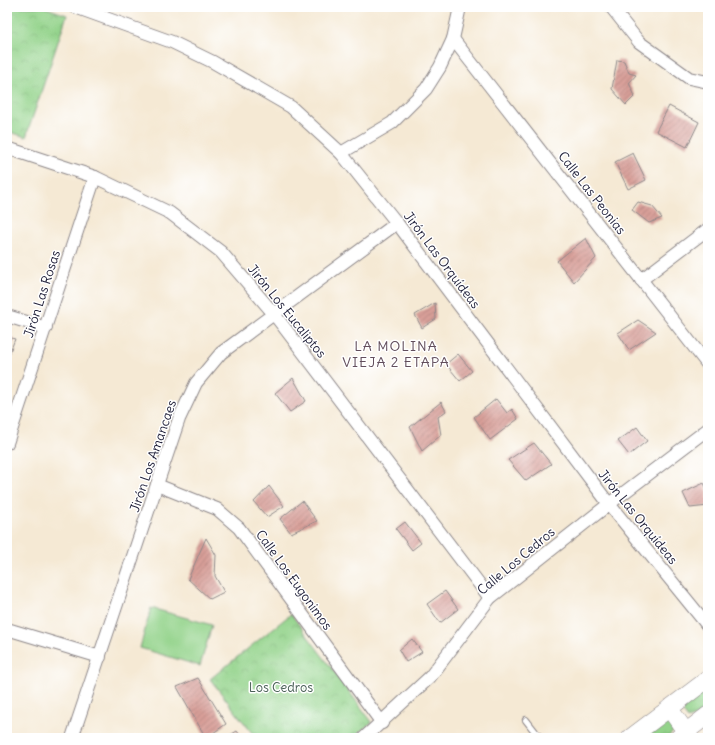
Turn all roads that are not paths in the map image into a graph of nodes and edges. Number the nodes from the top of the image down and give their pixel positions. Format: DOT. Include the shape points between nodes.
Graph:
graph roads {
  1 [pos="75,7"];
  2 [pos="460,7"];
  3 [pos="611,7"];
  4 [pos="454,39"];
  5 [pos="708,82"];
  6 [pos="7,148"];
  7 [pos="341,153"];
  8 [pos="95,177"];
  9 [pos="397,223"];
  10 [pos="708,229"];
  11 [pos="641,280"];
  12 [pos="274,314"];
  13 [pos="7,316"];
  14 [pos="46,328"];
  15 [pos="708,365"];
  16 [pos="708,429"];
  17 [pos="7,443"];
  18 [pos="157,485"];
  19 [pos="609,504"];
  20 [pos="490,598"];
  21 [pos="708,626"];
  22 [pos="7,629"];
  23 [pos="100,657"];
  24 [pos="708,679"];
  25 [pos="669,708"];
  26 [pos="708,715"];
  27 [pos="526,720"];
  28 [pos="382,723"];
  29 [pos="682,735"];
  30 [pos="72,738"];
  31 [pos="364,738"];
  32 [pos="540,738"];
  33 [pos="630,738"];
  1 -- 7 [label="street, Jirón Las Orquídeas" via="130,25 213,62 291,108"];
  2 -- 4 [label="street"];
  3 -- 5 [label="street" via="639,42 689,78"];
  4 -- 7 [label="street" via="426,89 392,123"];
  4 -- 11 [label="street, Calle Las Peonias"];
  6 -- 8 [label="street, Jirón Los Eucaliptos"];
  7 -- 9 [label="street, Jirón Las Orquídeas"];
  8 -- 12 [label="street, Jirón Los Eucaliptos" via="170,213 221,252"];
  8 -- 14 [label="street, Jirón Las Rosas"];
  9 -- 12 [label="street, Jirón Los Amancaes"];
  9 -- 19 [label="street, Jirón Las Orquídeas"];
  10 -- 11 [label="street"];
  11 -- 15 [label="street, Calle Las Peonias"];
  12 -- 18 [label="street, Jirón Los Amancaes" via="221,353 196,383 178,419"];
  12 -- 20 [label="street, Jirón Los Eucaliptos"];
  13 -- 14 [label="street"];
  14 -- 17 [label="street, Jirón Las Rosas"];
  16 -- 19 [label="street, Calle Los Cedros"];
  18 -- 23 [label="street, Jirón Los Amancaes"];
  18 -- 28 [label="street, Calle Los Eugonimos" via="217,509 239,528"];
  19 -- 20 [label="street, Calle Los Cedros"];
  19 -- 21 [label="street, Jirón Las Orquídeas"];
  20 -- 28 [label="street, Calle Los Cedros" via="430,677"];
  22 -- 23 [label="street"];
  23 -- 30 [label="street, Jirón Los Amancaes"];
  24 -- 25 [label="main road"];
  25 -- 29 [label="main road"];
  25 -- 33 [label="main road"];
  26 -- 29 [label="main road"];
  27 -- 32 [label="lane"];
  28 -- 31 [label="street, Calle Los Cedros"];
}
